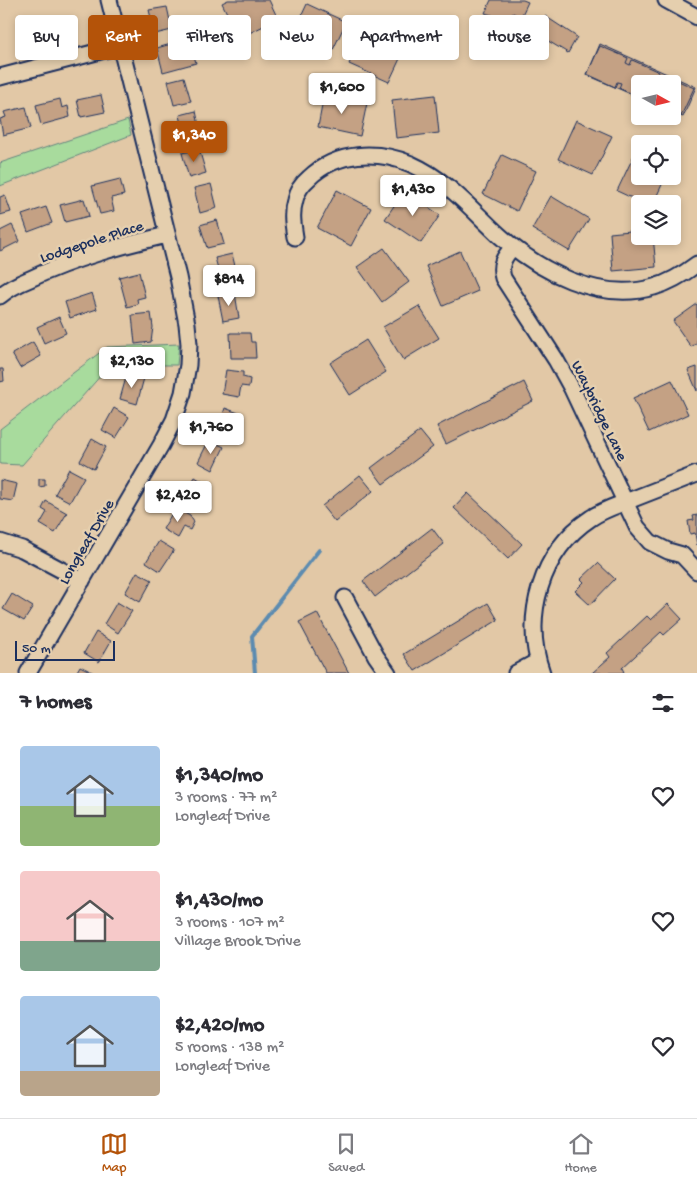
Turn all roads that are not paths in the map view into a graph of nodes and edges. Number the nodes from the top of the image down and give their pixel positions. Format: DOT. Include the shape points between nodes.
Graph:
graph roads {
  1 [pos="109,0"];
  2 [pos="666,0"];
  3 [pos="113,15"];
  4 [pos="697,17"];
  5 [pos="88,54"];
  6 [pos="123,60"];
  7 [pos="0,76"];
  8 [pos="167,235"];
  9 [pos="295,237"];
  10 [pos="513,247"];
  11 [pos="697,264"];
  12 [pos="0,296"];
  13 [pos="697,474"];
  14 [pos="626,502"];
  15 [pos="0,542"];
  16 [pos="697,571"];
  17 [pos="82,581"];
  18 [pos="344,598"];
  19 [pos="540,667"];
  20 [pos="28,673"];
  21 [pos="388,673"];
  22 [pos="516,673"];
  1 -- 3 [label="street, Longleaf Drive"];
  2 -- 4 [label="street"];
  5 -- 7 [label="street"];
  6 -- 8 [label="street, Longleaf Drive"];
  8 -- 12 [label="street, Lodgepole Place" via="64,264 12,287"];
  8 -- 17 [label="street, Longleaf Drive" via="187,324 188,365 183,393 162,446"];
  9 -- 10 [label="street" via="292,214 301,185 330,163 347,157 374,155 413,165 449,187"];
  10 -- 11 [label="street" via="547,269 594,288 614,292 655,287"];
  10 -- 14 [label="street, Waybridge Lane" via="501,265 503,278 564,374"];
  13 -- 14 [label="street"];
  14 -- 16 [label="street, Waybridge Lane" via="638,527 650,542 682,555"];
  14 -- 19 [label="street" via="600,513 573,532 547,568 535,605 534,627"];
  15 -- 17 [label="street" via="22,549"];
  17 -- 20 [label="street, Longleaf Drive"];
  18 -- 21 [label="street"];
  19 -- 22 [label="street"];
}
